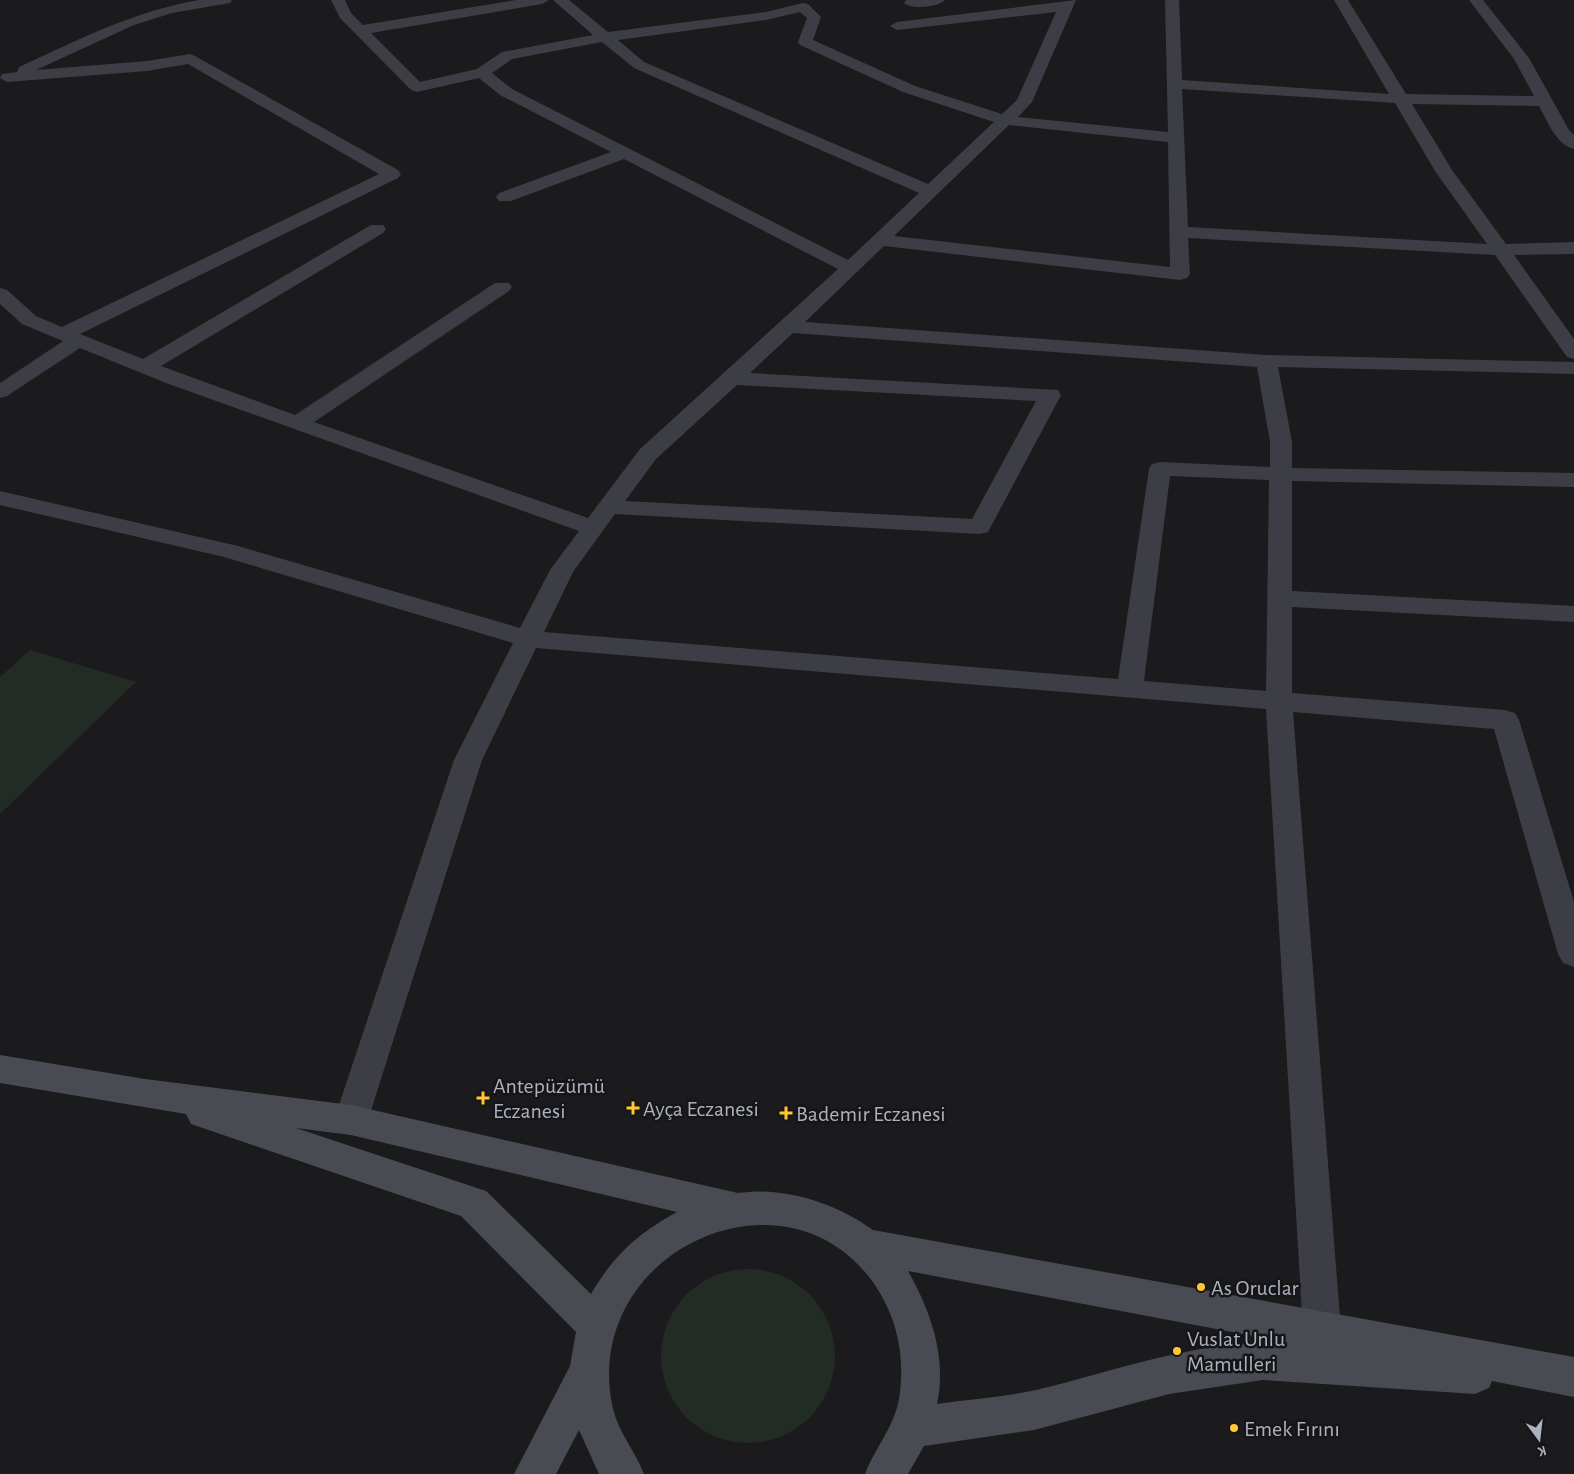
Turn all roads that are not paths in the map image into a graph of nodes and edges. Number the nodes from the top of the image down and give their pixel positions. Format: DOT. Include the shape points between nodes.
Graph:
graph roads {
  1 [pos="225,0"];
  2 [pos="338,0"];
  3 [pos="542,0"];
  4 [pos="560,0"];
  5 [pos="938,0"];
  6 [pos="1172,0"];
  7 [pos="1341,0"];
  8 [pos="1476,0"];
  9 [pos="798,3"];
  10 [pos="911,4"];
  11 [pos="1068,4"];
  12 [pos="897,26"];
  13 [pos="360,30"];
  14 [pos="606,38"];
  15 [pos="482,73"];
  16 [pos="3,77"];
  17 [pos="1174,84"];
  18 [pos="1400,99"];
  19 [pos="1544,101"];
  20 [pos="1004,120"];
  21 [pos="1176,138"];
  22 [pos="1573,142"];
  23 [pos="624,153"];
  24 [pos="930,191"];
  25 [pos="505,197"];
  26 [pos="377,229"];
  27 [pos="1180,232"];
  28 [pos="880,240"];
  29 [pos="1574,248"];
  30 [pos="1500,250"];
  31 [pos="850,268"];
  32 [pos="502,287"];
  33 [pos="0,294"];
  34 [pos="788,327"];
  35 [pos="71,337"];
  36 [pos="1574,353"];
  37 [pos="1266,361"];
  38 [pos="145,367"];
  39 [pos="1574,368"];
  40 [pos="732,378"];
  41 [pos="0,392"];
  42 [pos="298,423"];
  43 [pos="1281,474"];
  44 [pos="1574,480"];
  45 [pos="0,498"];
  46 [pos="609,507"];
  47 [pos="593,528"];
  48 [pos="1280,598"];
  49 [pos="1574,614"];
  50 [pos="528,638"];
  51 [pos="1130,689"];
  52 [pos="1279,702"];
  53 [pos="1574,954"];
  54 [pos="0,1069"];
  55 [pos="145,1094"];
  56 [pos="351,1120"];
  57 [pos="735,1209"];
  58 [pos="866,1246"];
  59 [pos="596,1326"];
  60 [pos="1322,1331"];
  61 [pos="590,1368"];
  62 [pos="1574,1378"];
  63 [pos="911,1428"];
  64 [pos="534,1474"];
  65 [pos="624,1474"];
  66 [pos="885,1474"];
  1 -- 16 [label="street" via="170,10 129,22"];
  2 -- 13 [label="street" via="345,15"];
  3 -- 13 [label="street"];
  4 -- 14 [label="street"];
  5 -- 10 [label="street"];
  6 -- 17 [label="street"];
  7 -- 18 [label="street"];
  8 -- 19 [label="street" via="1521,58"];
  9 -- 14 [label="street" via="766,16"];
  9 -- 20 [label="street" via="814,17 805,42 909,89"];
  11 -- 12 [label="street"];
  11 -- 20 [label="street" via="1024,102"];
  13 -- 15 [label="street" via="417,87"];
  14 -- 15 [label="street" via="507,55"];
  14 -- 24 [label="street" via="639,65"];
  15 -- 23 [label="street" via="506,92"];
  16 -- 35 [label="street" via="147,66 190,59 392,174"];
  17 -- 18 [label="street"];
  17 -- 21 [label="street"];
  18 -- 19 [label="street"];
  18 -- 30 [label="street" via="1444,171"];
  19 -- 22 [label="street" via="1562,132"];
  20 -- 21 [label="street"];
  20 -- 24 [label="street"];
  21 -- 27 [label="street"];
  23 -- 25 [label="street"];
  23 -- 31 [label="street"];
  24 -- 28 [label="street"];
  26 -- 38 [label="street"];
  27 -- 28 [label="street" via="1180,274"];
  27 -- 30 [label="street"];
  28 -- 31 [label="street"];
  29 -- 30 [label="street"];
  30 -- 36 [label="street"];
  31 -- 34 [label="street"];
  32 -- 42 [label="street"];
  33 -- 35 [label="street" via="28,320"];
  34 -- 37 [label="street"];
  34 -- 40 [label="street"];
  35 -- 38 [label="street"];
  35 -- 41 [label="street"];
  37 -- 39 [label="street"];
  37 -- 43 [label="street" via="1281,442"];
  38 -- 42 [label="street"];
  40 -- 46 [label="street" via="648,454"];
  40 -- 46 [label="street" via="1050,396 980,527"];
  42 -- 47 [label="street"];
  43 -- 44 [label="street"];
  43 -- 48 [label="street"];
  43 -- 51 [label="street" via="1160,469"];
  45 -- 50 [label="street" via="230,551"];
  46 -- 47 [label="street"];
  47 -- 50 [label="street" via="562,570"];
  48 -- 49 [label="street"];
  48 -- 52 [label="street"];
  50 -- 51 [label="street"];
  50 -- 56 [label="street" via="468,760"];
  51 -- 52 [label="street"];
  52 -- 53 [label="street" via="1506,720"];
  52 -- 60 [label="street"];
  54 -- 55 [label="main road"];
  55 -- 56 [label="main road"];
  55 -- 59 [label="main road" via="473,1203"];
  56 -- 57 [label="main road"];
  57 -- 58 [label="main road" via="782,1208 826,1222"];
  57 -- 59 [label="main road" via="690,1222 650,1246 618,1282"];
  58 -- 60 [label="main road"];
  58 -- 63 [label="main road" via="896,1283 916,1328 922,1378"];
  59 -- 61 [label="main road"];
  60 -- 62 [label="main road"];
  61 -- 64 [label="main road"];
  61 -- 65 [label="main road" via="594,1416 613,1460"];
  62 -- 63 [label="main road" via="1263,1361 1169,1374 1034,1410"];
  63 -- 66 [label="main road"];
}
